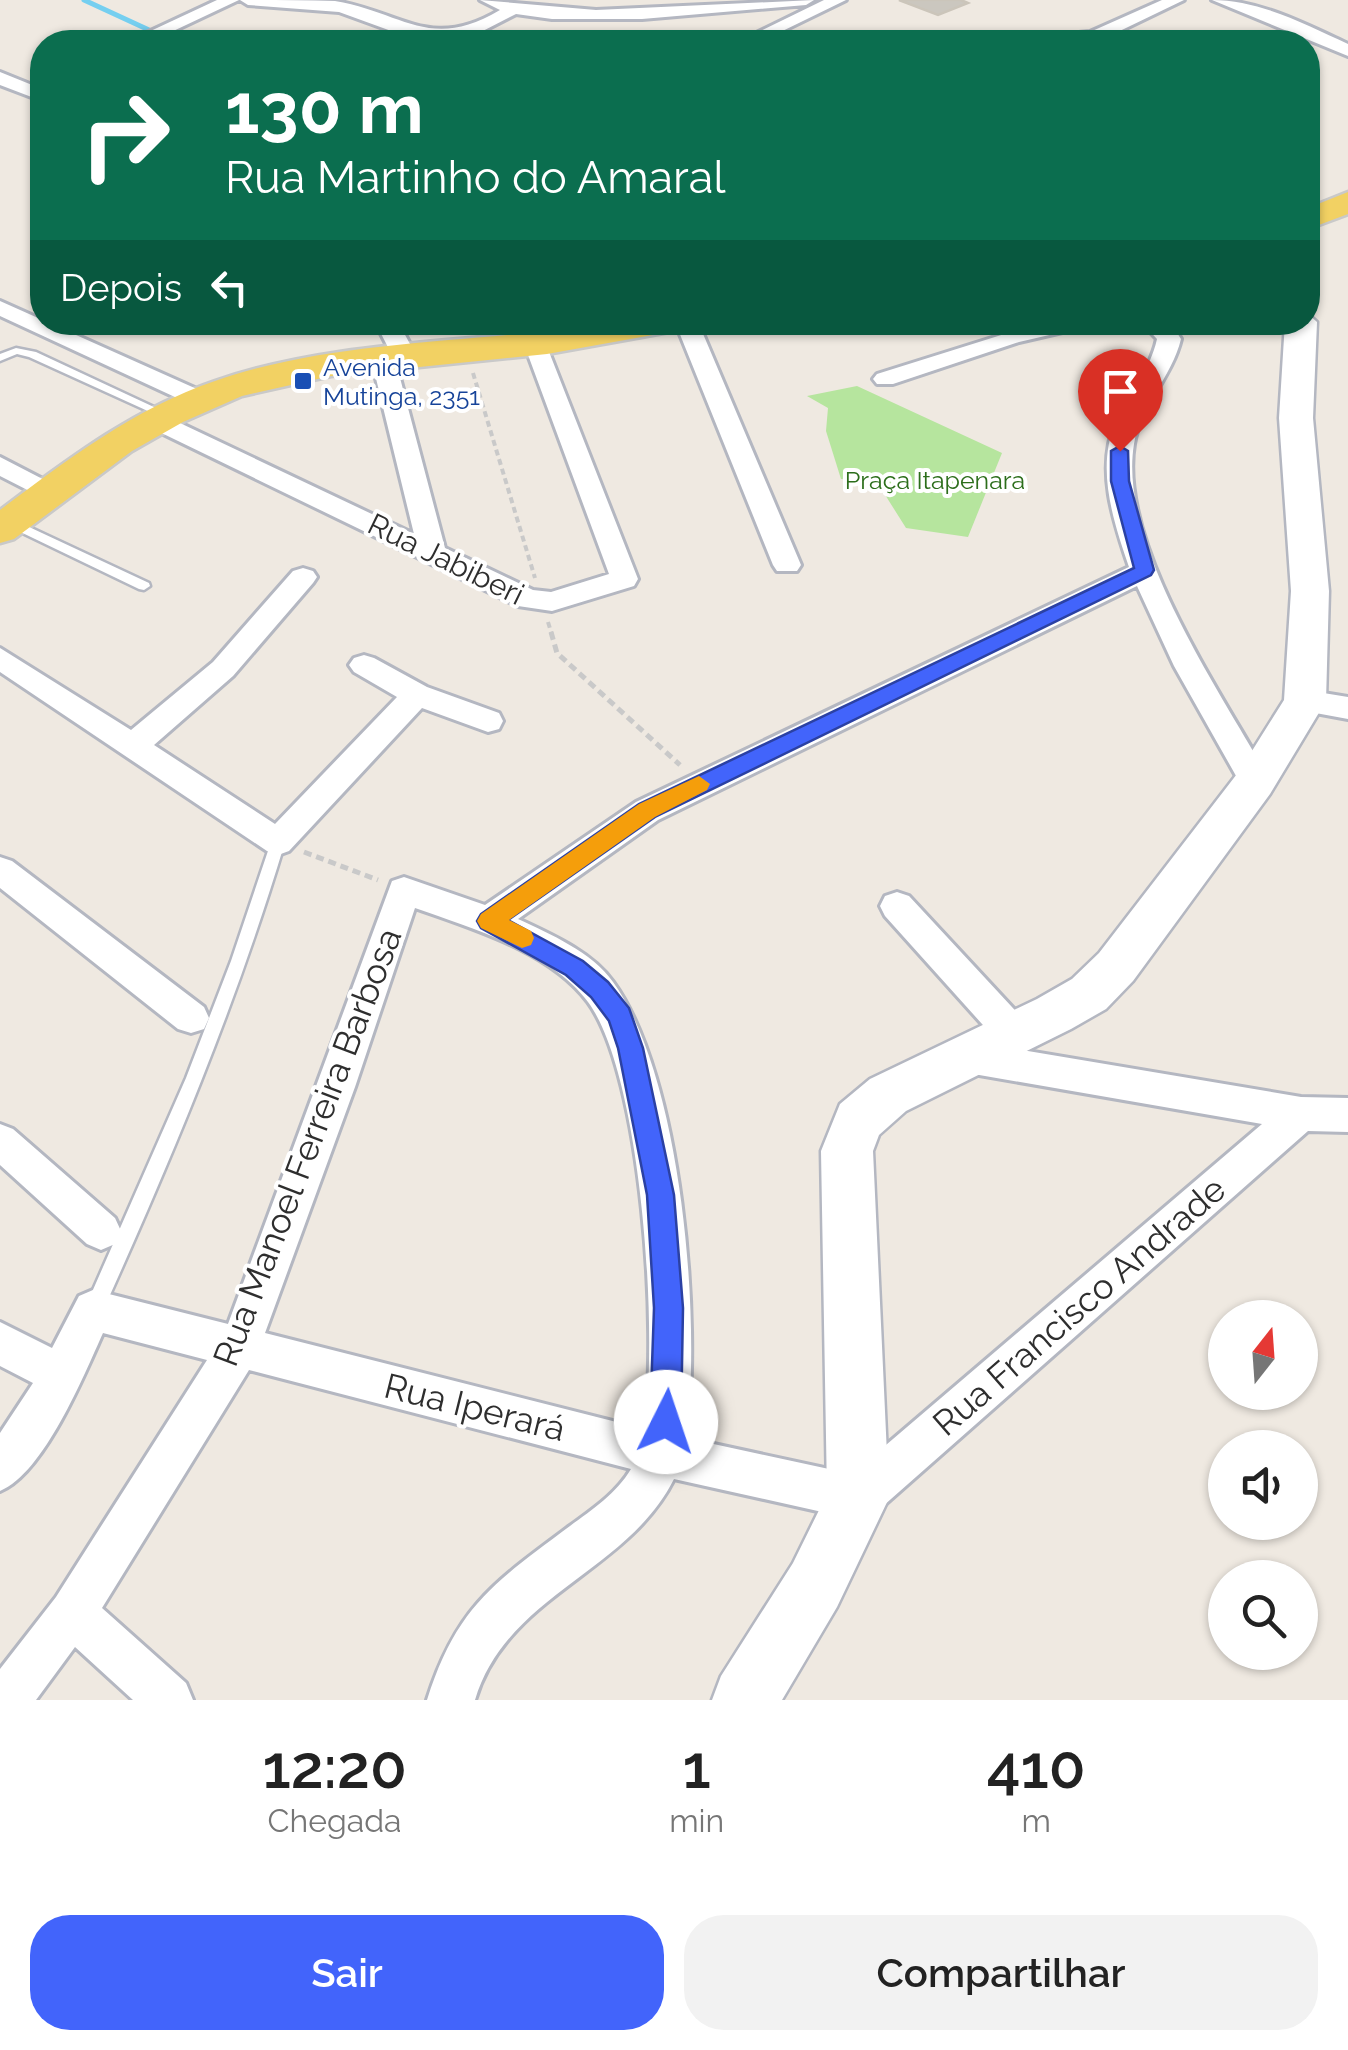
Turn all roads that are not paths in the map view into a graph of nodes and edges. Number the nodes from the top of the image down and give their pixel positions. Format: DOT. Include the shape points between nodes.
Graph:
graph roads {
  1 [pos="231,0"];
  2 [pos="248,0"];
  3 [pos="488,0"];
  4 [pos="806,0"];
  5 [pos="838,0"];
  6 [pos="1176,0"];
  7 [pos="1220,0"];
  8 [pos="355,5"];
  9 [pos="511,10"];
  10 [pos="163,30"];
  11 [pos="411,30"];
  12 [pos="476,30"];
  13 [pos="773,30"];
  14 [pos="1109,30"];
  15 [pos="1300,30"];
  16 [pos="1320,38"];
  17 [pos="1348,51"];
  18 [pos="0,78"];
  19 [pos="30,87"];
  20 [pos="1348,202"];
  21 [pos="1320,214"];
  22 [pos="0,308"];
  23 [pos="30,322"];
  24 [pos="59,335"];
  25 [pos="592,335"];
  26 [pos="691,335"];
  27 [pos="1018,335"];
  28 [pos="1167,335"];
  29 [pos="1300,335"];
  30 [pos="536,344"];
  31 [pos="391,345"];
  32 [pos="0,358"];
  33 [pos="884,379"];
  34 [pos="200,399"];
  35 [pos="160,418"];
  36 [pos="0,465"];
  37 [pos="49,493"];
  38 [pos="5,526"];
  39 [pos="432,551"];
  40 [pos="787,565"];
  41 [pos="1144,570"];
  42 [pos="303,577"];
  43 [pos="144,586"];
  44 [pos="0,658"];
  45 [pos="364,665"];
  46 [pos="417,695"];
  47 [pos="1326,705"];
  48 [pos="488,721"];
  49 [pos="132,746"];
  50 [pos="1255,782"];
  51 [pos="278,842"];
  52 [pos="0,870"];
  53 [pos="897,906"];
  54 [pos="489,921"];
  55 [pos="191,1018"];
  56 [pos="1013,1032"];
  57 [pos="962,1056"];
  58 [pos="1302,1114"];
  59 [pos="1348,1114"];
  60 [pos="0,1141"];
  61 [pos="102,1231"];
  62 [pos="93,1310"];
  63 [pos="0,1343"];
  64 [pos="239,1348"];
  65 [pos="62,1376"];
  66 [pos="662,1455"];
  67 [pos="0,1469"];
  68 [pos="858,1498"];
  69 [pos="72,1612"];
  70 [pos="6,1700"];
  71 [pos="169,1700"];
  72 [pos="451,1700"];
  73 [pos="745,1700"];
  1 -- 10 [label="street"];
  2 -- 8 [label="street"];
  3 -- 9 [label="street"];
  4 -- 9 [label="street" via="646,13"];
  5 -- 13 [label="street"];
  6 -- 14 [label="street"];
  7 -- 15 [label="street"];
  8 -- 11 [label="street" via="356,15"];
  9 -- 12 [label="street"];
  16 -- 17 [label="street"];
  18 -- 19 [label="street"];
  20 -- 21 [label="main road"];
  22 -- 23 [label="street"];
  24 -- 34 [label="street"];
  25 -- 30 [label="main road"];
  26 -- 40 [label="street"];
  27 -- 33 [label="street"];
  28 -- 41 [label="street" via="1162,369 1124,428 1120,451 1122,494"];
  29 -- 47 [label="main road" via="1296,418"];
  30 -- 31 [label="main road"];
  30 -- 39 [label="street, Rua Jabiberi" via="623,576 620,584 543,604"];
  31 -- 34 [label="main road"];
  31 -- 39 [label="street"];
  32 -- 35 [label="lane" via="32,354"];
  34 -- 35 [label="main road"];
  35 -- 37 [label="main road"];
  35 -- 39 [label="street, Rua Jabiberi"];
  36 -- 37 [label="street"];
  37 -- 38 [label="main road"];
  38 -- 43 [label="lane"];
  41 -- 50 [label="street"];
  41 -- 54 [label="street" via="647,810"];
  42 -- 49 [label="street" via="223,669"];
  44 -- 49 [label="street"];
  45 -- 46 [label="street"];
  46 -- 48 [label="street"];
  46 -- 51 [label="street"];
  47 -- 50 [label="main road"];
  49 -- 51 [label="street"];
  50 -- 56 [label="main road" via="1116,967 1088,994"];
  51 -- 62 [label="lane" via="213,1036"];
  52 -- 55 [label="street"];
  53 -- 56 [label="street"];
  54 -- 64 [label="street, Rua Manoel Ferreira Barbosa" via="404,890"];
  54 -- 66 [label="street" via="600,990 620,1016 631,1048 662,1214 669,1390"];
  56 -- 57 [label="main road"];
  57 -- 58 [label="street"];
  57 -- 68 [label="main road" via="888,1095 851,1133"];
  58 -- 59 [label="street"];
  58 -- 68 [label="street, Rua Francisco Andrade"];
  60 -- 61 [label="street"];
  62 -- 64 [label="street, Rua Iperará"];
  62 -- 65 [label="street"];
  63 -- 65 [label="street"];
  64 -- 66 [label="street, Rua Iperará"];
  64 -- 69 [label="street, Rua Manoel Ferreira Barbosa"];
  65 -- 67 [label="street"];
  66 -- 68 [label="street, Rua Iperará"];
  66 -- 72 [label="street" via="639,1497 618,1518 491,1616 471,1642"];
  68 -- 73 [label="main road" via="815,1586"];
  69 -- 70 [label="street, Rua Manoel Ferreira Barbosa"];
  69 -- 71 [label="street"];
}
